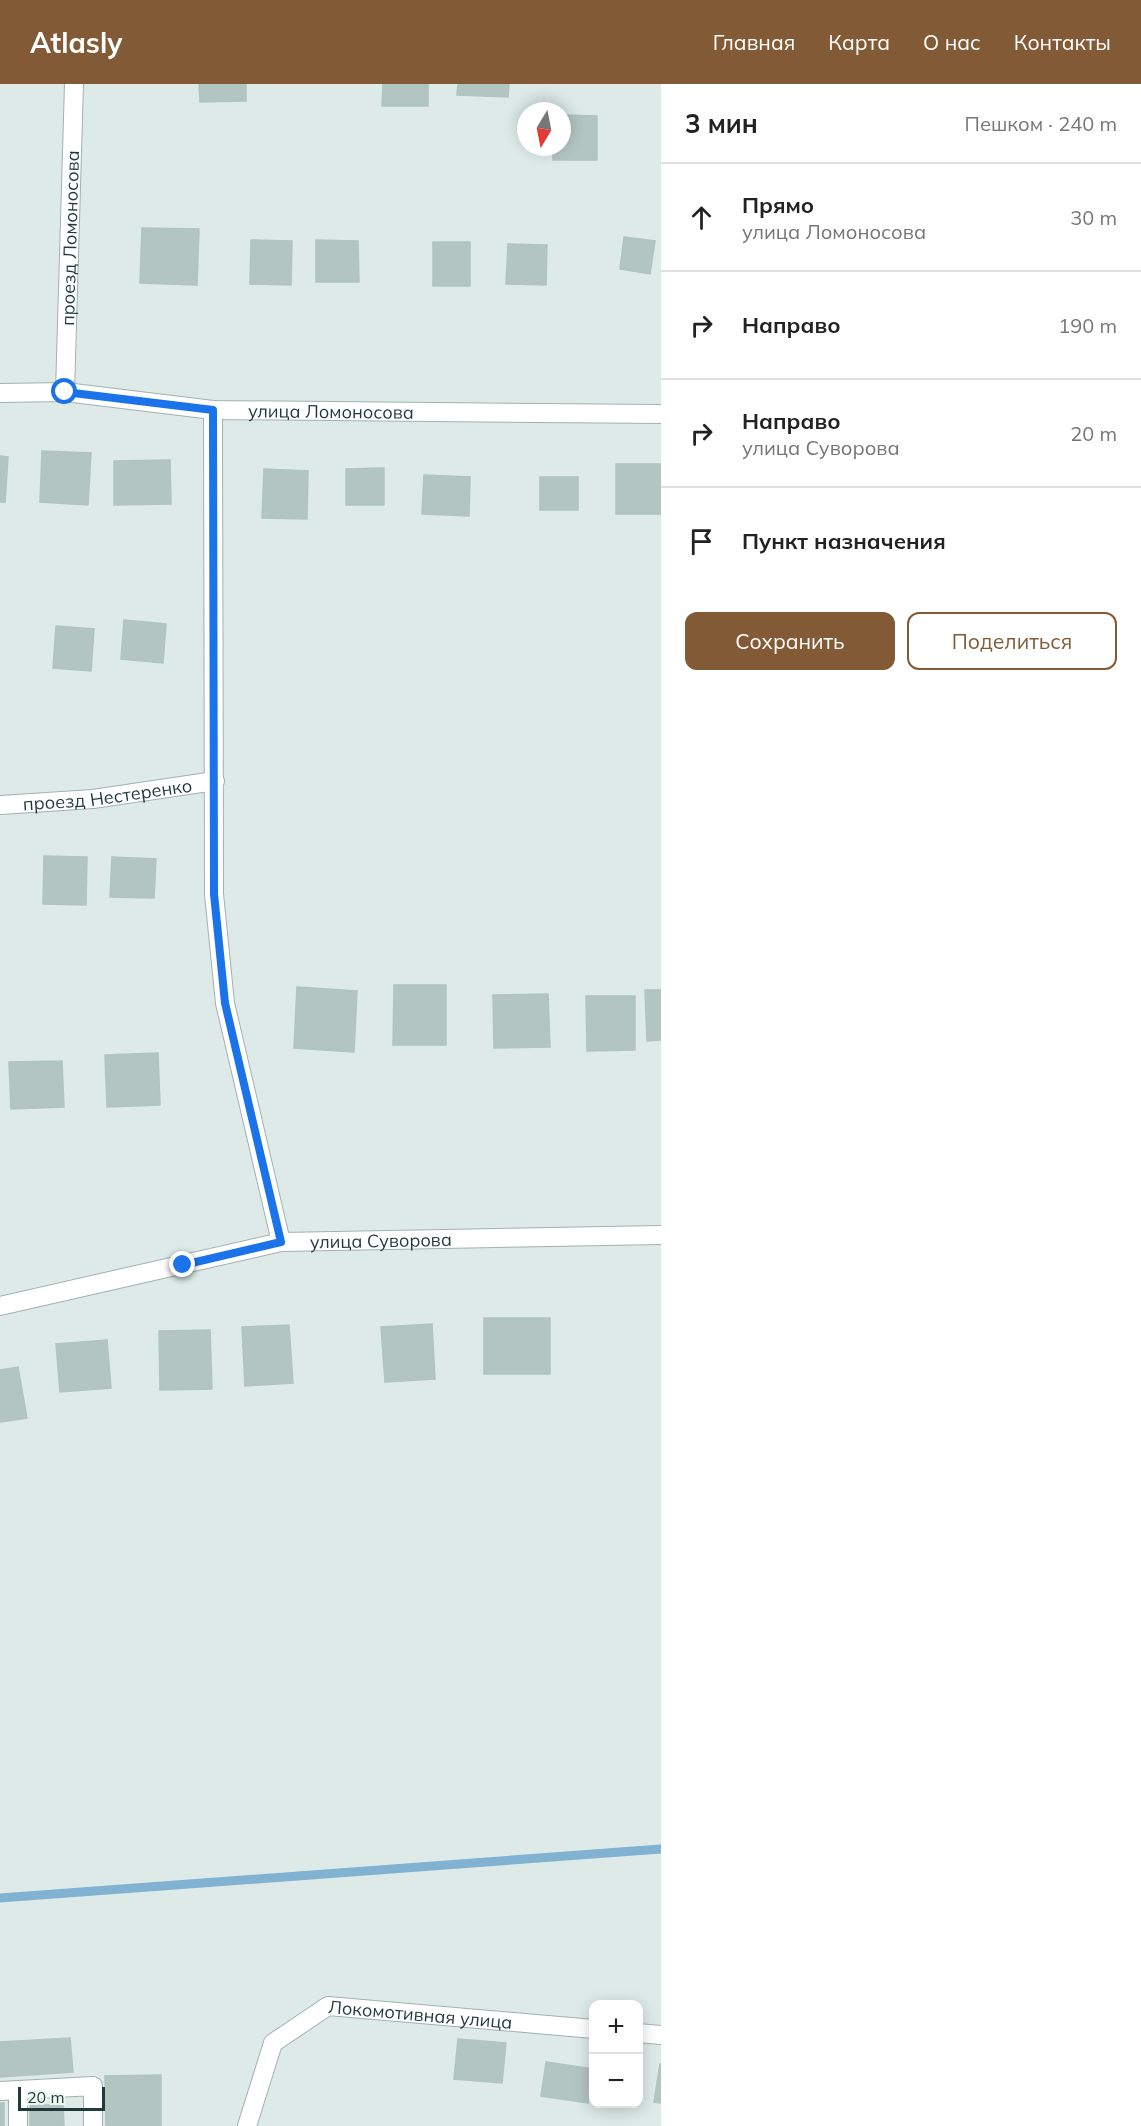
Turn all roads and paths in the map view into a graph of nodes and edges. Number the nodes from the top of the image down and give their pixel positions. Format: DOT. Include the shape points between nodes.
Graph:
graph roads {
  1 [pos="74,84"];
  2 [pos="65,392"];
  3 [pos="0,393"];
  4 [pos="213,410"];
  5 [pos="661,414"];
  6 [pos="215,781"];
  7 [pos="0,805"];
  8 [pos="661,1234"];
  9 [pos="281,1242"];
  10 [pos="0,1306"];
  11 [pos="589,2029"];
  12 [pos="643,2033"];
  13 [pos="661,2034"];
  14 [pos="9,2091"];
  15 [pos="18,2126"];
  16 [pos="93,2126"];
  17 [pos="247,2126"];
  1 -- 2 [label="street, проезд Ломоносова"];
  2 -- 3 [label="street, улица Ломоносова"];
  2 -- 4 [label="street, улица Ломоносова"];
  4 -- 5 [label="street, улица Ломоносова"];
  4 -- 6 [label="street"];
  6 -- 7 [label="street, проезд Нестеренко" via="93,799"];
  6 -- 9 [label="street" via="214,894 225,1003"];
  8 -- 9 [label="street, улица Суворова"];
  9 -- 10 [label="street, улица Суворова"];
  11 -- 17 [label="street, Локомотивная улица" via="328,2006 273,2043"];
  12 -- 13 [label="street"];
  14 -- 15 [label="street"];
  14 -- 16 [label="street" via="93,2086"];
}
